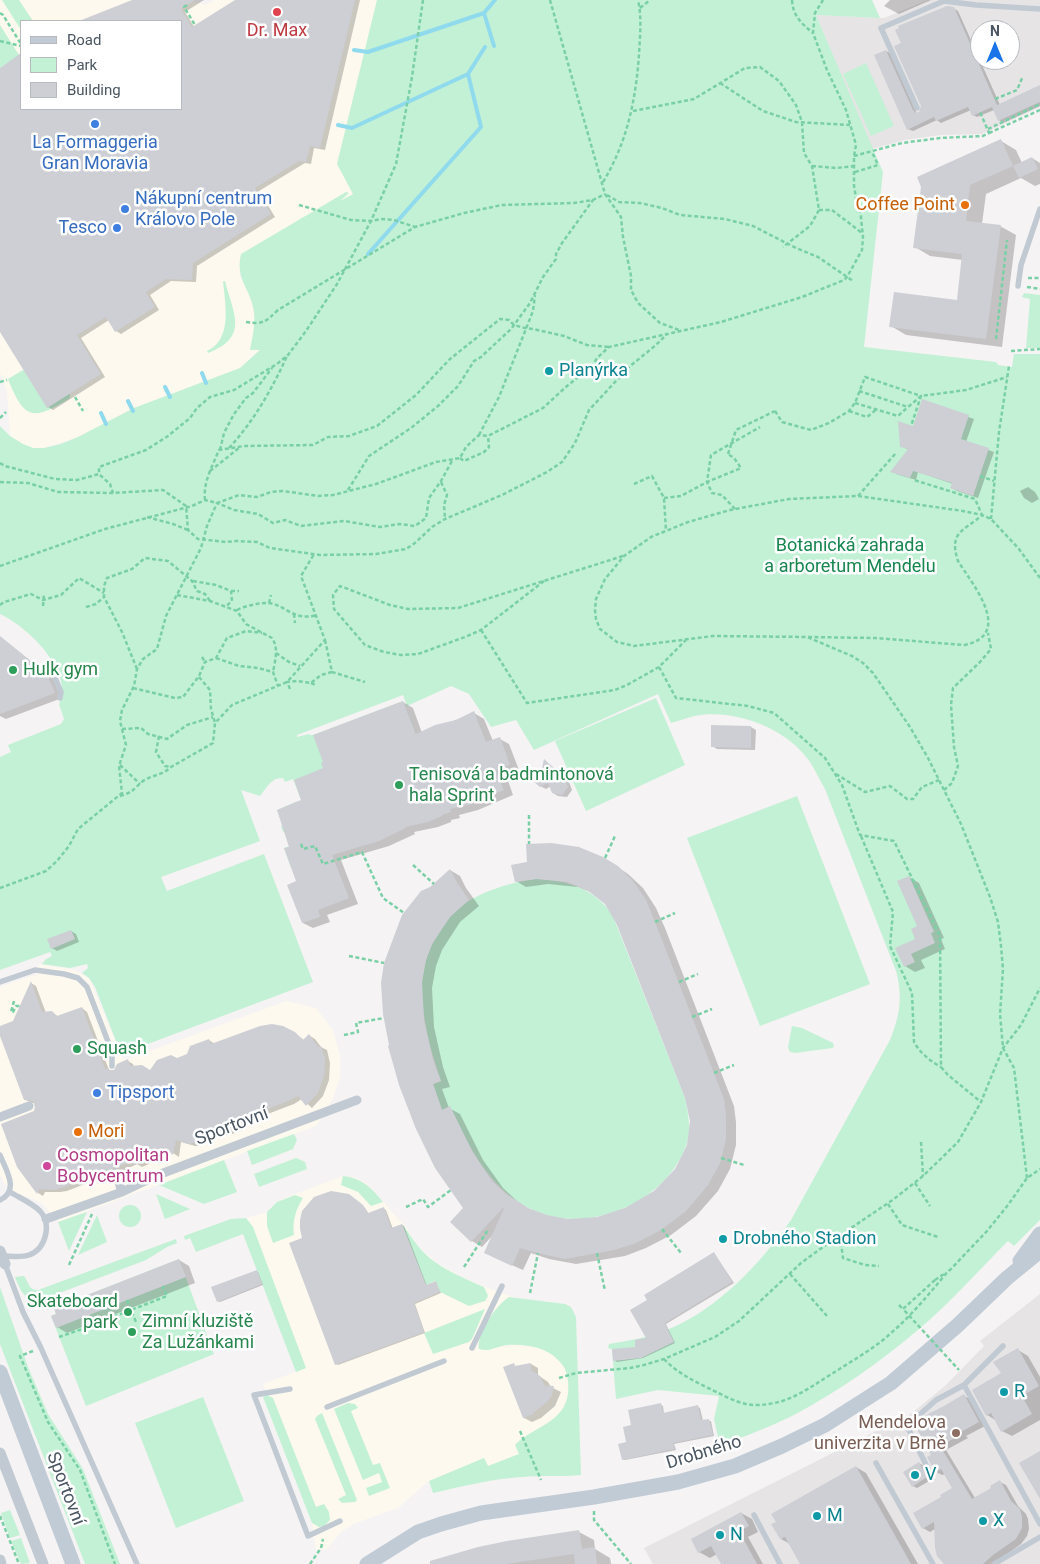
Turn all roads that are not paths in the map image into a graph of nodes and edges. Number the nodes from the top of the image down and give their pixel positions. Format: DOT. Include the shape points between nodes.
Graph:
graph roads {
  1 [pos="1040,9"];
  2 [pos="917,108"];
  3 [pos="1040,209"];
  4 [pos="1018,286"];
  5 [pos="51,668"];
  6 [pos="60,698"];
  7 [pos="0,982"];
  8 [pos="112,1066"];
  9 [pos="356,1100"];
  10 [pos="29,1106"];
  11 [pos="0,1117"];
  12 [pos="0,1155"];
  13 [pos="116,1173"];
  14 [pos="10,1192"];
  15 [pos="122,1192"];
  16 [pos="0,1200"];
  17 [pos="46,1219"];
  18 [pos="1040,1234"];
  19 [pos="1040,1251"];
  20 [pos="2,1257"];
  21 [pos="1007,1278"];
  22 [pos="502,1286"];
  23 [pos="1004,1346"];
  24 [pos="472,1348"];
  25 [pos="444,1361"];
  26 [pos="0,1372"];
  27 [pos="964,1385"];
  28 [pos="290,1389"];
  29 [pos="327,1407"];
  30 [pos="0,1453"];
  31 [pos="876,1463"];
  32 [pos="931,1475"];
  33 [pos="754,1515"];
  34 [pos="340,1521"];
  35 [pos="1040,1524"];
  36 [pos="1040,1537"];
  37 [pos="0,1560"];
  38 [pos="1,1564"];
  39 [pos="42,1564"];
  40 [pos="74,1564"];
  41 [pos="137,1564"];
  42 [pos="367,1564"];
  43 [pos="780,1564"];
  44 [pos="933,1564"];
  45 [pos="994,1564"];
  1 -- 2 [label="lane" via="944,1 881,28"];
  3 -- 4 [label="lane" via="1021,265"];
  5 -- 6 [label="lane" via="62,692"];
  7 -- 8 [label="lane" via="35,970 78,978 91,997 112,1052"];
  9 -- 15 [label="street, Sportovní" via="158,1175"];
  10 -- 11 [label="street"];
  12 -- 14 [label="lane" via="10,1180"];
  13 -- 15 [label="street"];
  14 -- 16 [label="lane"];
  14 -- 17 [label="lane" via="35,1206"];
  15 -- 17 [label="street, Sportovní"];
  17 -- 20 [label="lane" via="45,1237 37,1250 30,1255"];
  18 -- 21 [label="main road, Drobného"];
  19 -- 21 [label="main road, Drobného"];
  20 -- 41 [label="lane" via="23,1312"];
  21 -- 42 [label="main road, Drobného" via="958,1326 891,1383 825,1425 782,1446 735,1466 678,1482 481,1514 441,1524 418,1532"];
  22 -- 24 [label="lane"];
  23 -- 27 [label="lane"];
  25 -- 29 [label="lane"];
  26 -- 40 [label="main road, Sportovní"];
  27 -- 32 [label="lane" via="936,1400 907,1426"];
  27 -- 35 [label="lane"];
  28 -- 34 [label="lane" via="254,1394 308,1536"];
  30 -- 39 [label="street"];
  31 -- 44 [label="lane"];
  33 -- 43 [label="lane"];
  36 -- 45 [label="lane"];
  37 -- 38 [label="street"];
}
